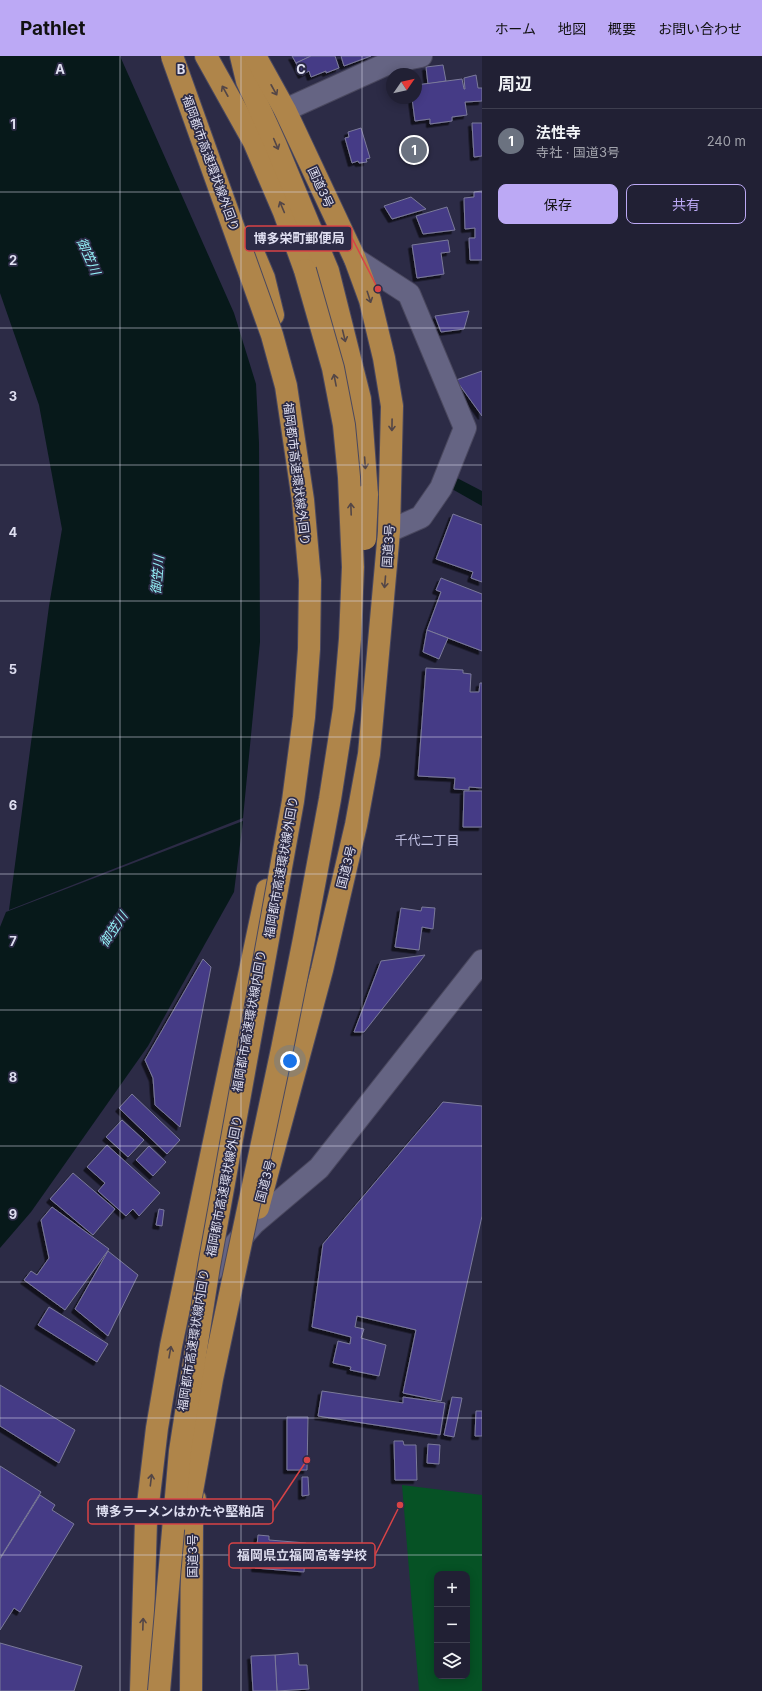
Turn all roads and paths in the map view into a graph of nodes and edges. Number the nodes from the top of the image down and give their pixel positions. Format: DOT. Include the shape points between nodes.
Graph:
graph roads {
  1 [pos="170,56"];
  2 [pos="206,56"];
  3 [pos="242,56"];
  4 [pos="255,56"];
  5 [pos="421,56"];
  6 [pos="390,59"];
  7 [pos="285,110"];
  8 [pos="355,259"];
  9 [pos="389,531"];
  10 [pos="482,962"];
  11 [pos="254,1222"];
  12 [pos="180,1307"];
  13 [pos="141,1691"];
  14 [pos="152,1691"];
  15 [pos="159,1691"];
  16 [pos="191,1691"];
  1 -- 12 [label="highway" via="264,278 300,428 313,529 314,682 255,942"];
  1 -- 14 [label="highway, 福岡都市高速環状線内回り, bridge" via="271,344 280,380 288,437 299,561 301,645 298,706 287,800 186,1370"];
  1 -- 15 [label="highway, 福岡都市高速環状線外回り, bridge" via="270,327 286,386 303,500 310,595 304,717 293,801 209,1266 180,1451"];
  14 -- 2 [label="highway, one-way, bridge" via="177,1573 212,1379 282,1049 330,799 344,708 353,566 350,477 344,425 333,368 305,270 254,142"];
  3 -- 15 [label="highway, one-way, bridge" via="247,81 328,271 360,399 367,494 357,636 331,813 290,1036 220,1346"];
  4 -- 7 [label="highway, 国道3号, one-way"];
  5 -- 6 [label="street"];
  6 -- 7 [label="street"];
  7 -- 8 [label="highway, 国道3号"];
  8 -- 9 [label="highway, 国道3号, one-way" via="370,300 392,406"];
  8 -- 9 [label="street" via="409,294 465,428 442,488 421,517"];
  9 -- 11 [label="highway, 国道3号, one-way" via="369,754 356,825 322,970"];
  10 -- 11 [label="street" via="319,1168"];
  11 -- 12 [label="street"];
  11 -- 16 [label="highway, 国道3号" via="223,1364 203,1438 192,1524"];
  13 -- 12 [label="highway, one-way" via="146,1521 157,1428"];
}
